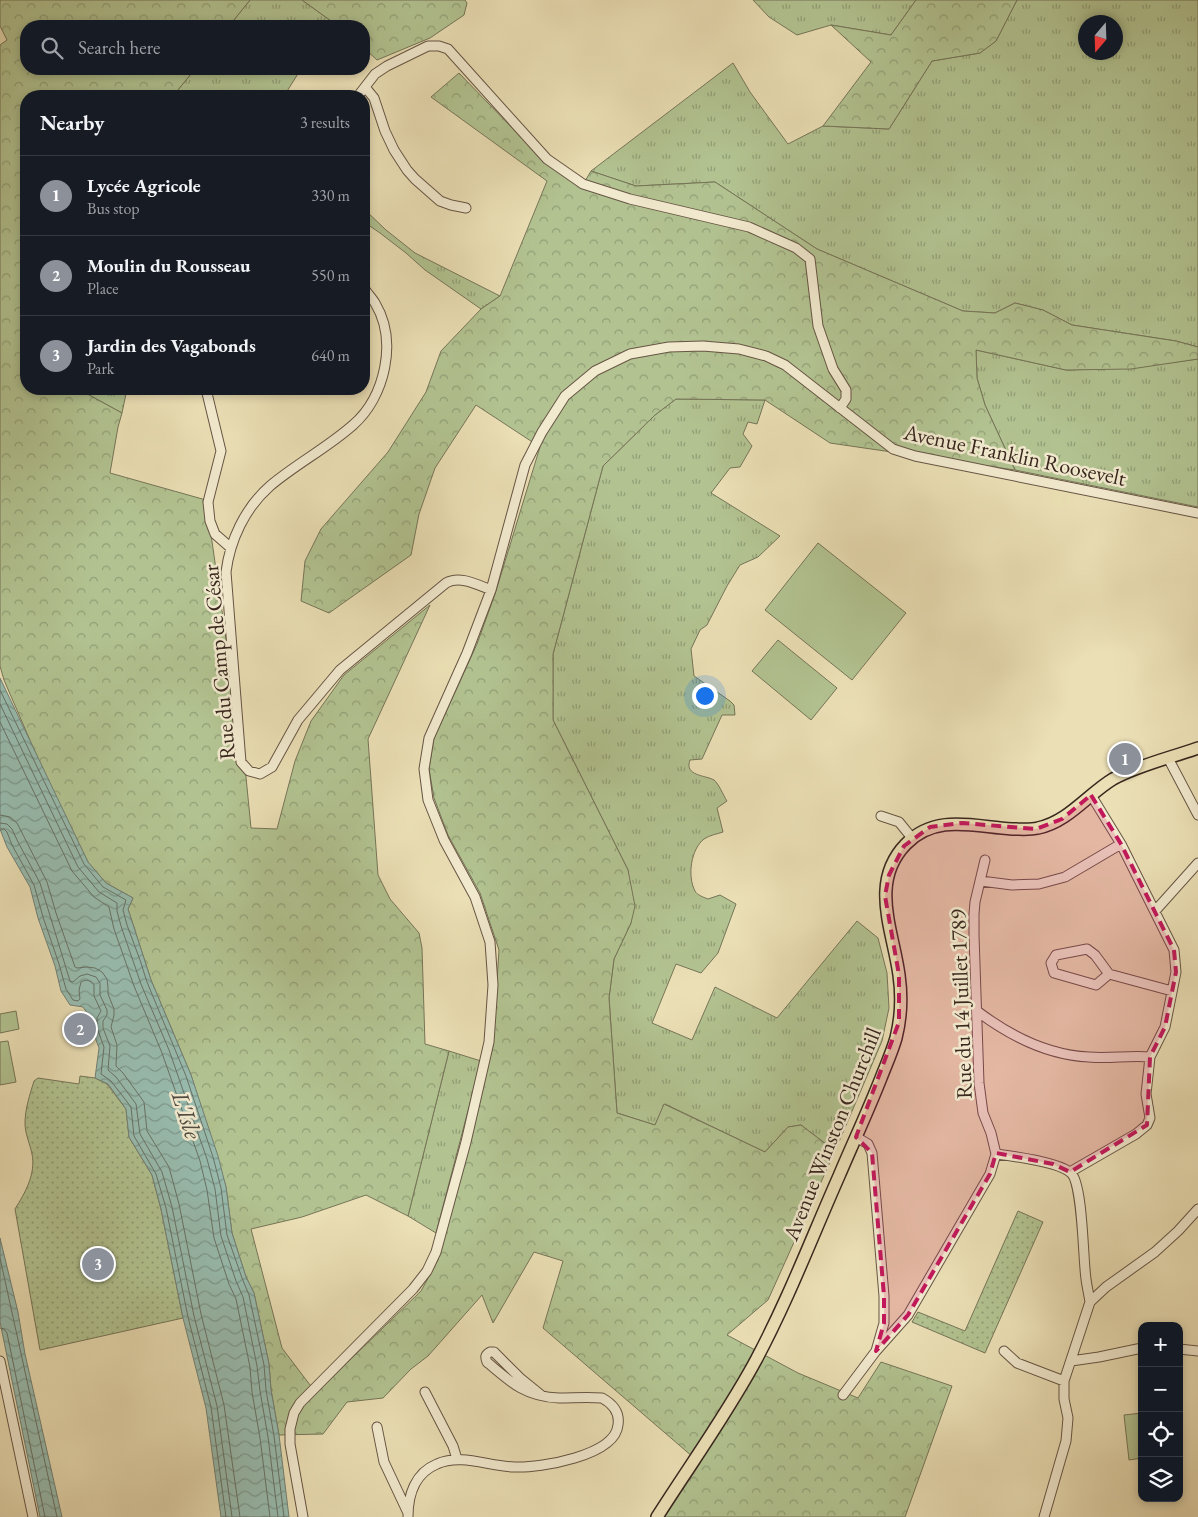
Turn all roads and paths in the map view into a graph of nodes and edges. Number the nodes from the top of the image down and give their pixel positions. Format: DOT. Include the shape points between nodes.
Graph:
graph roads {
  1 [pos="365,87"];
  2 [pos="363,90"];
  3 [pos="367,90"];
  4 [pos="370,93"];
  5 [pos="466,208"];
  6 [pos="370,296"];
  7 [pos="207,395"];
  8 [pos="840,408"];
  9 [pos="1198,513"];
  10 [pos="231,548"];
  11 [pos="491,590"];
  12 [pos="1198,748"];
  13 [pos="1168,758"];
  14 [pos="1091,794"];
  15 [pos="1198,815"];
  16 [pos="881,816"];
  17 [pos="912,838"];
  18 [pos="1121,844"];
  19 [pos="985,860"];
  20 [pos="1198,863"];
  21 [pos="981,881"];
  22 [pos="1155,911"];
  23 [pos="1109,974"];
  24 [pos="1172,991"];
  25 [pos="977,1011"];
  26 [pos="1150,1057"];
  27 [pos="856,1137"];
  28 [pos="996,1154"];
  29 [pos="1070,1172"];
  30 [pos="1198,1209"];
  31 [pos="1090,1302"];
  32 [pos="1138,1349"];
  33 [pos="1183,1349"];
  34 [pos="876,1351"];
  35 [pos="1004,1351"];
  36 [pos="1198,1351"];
  37 [pos="1071,1361"];
  38 [pos="0,1362"];
  39 [pos="1064,1381"];
  40 [pos="425,1392"];
  41 [pos="541,1395"];
  42 [pos="843,1395"];
  43 [pos="377,1427"];
  44 [pos="457,1460"];
  45 [pos="408,1515"];
  46 [pos="32,1517"];
  47 [pos="303,1517"];
  48 [pos="657,1517"];
  49 [pos="1044,1517"];
  1 -- 2 [label="street"];
  1 -- 3 [label="street"];
  1 -- 8 [label="street" via="386,66 428,46 448,49 547,159 583,184 630,200 748,227 796,248 810,259 818,326 833,369 846,390 846,399"];
  4 -- 5 [label="street" via="394,150 407,170 440,201"];
  6 -- 10 [label="street, Rue du Camp de César" via="383,325 386,356 381,383 371,403 354,424 270,486 242,522"];
  7 -- 10 [label="street" via="221,451 208,502 210,521 216,534"];
  8 -- 9 [label="street, Avenue Franklin Roosevelt" via="893,450"];
  8 -- 11 [label="street, Avenue Franklin Roosevelt" via="785,365 739,349 669,347 630,354 594,371 565,396 525,465"];
  10 -- 11 [label="street, Rue du Camp de César" via="226,572 241,762 249,771 260,774 272,767 298,720 340,670 446,583 459,579"];
  11 -- 47 [label="street, Avenue Franklin Roosevelt" via="429,738 424,769 428,800 440,832 475,897 490,942 493,985 490,1042 464,1151 436,1252 427,1271 294,1412 290,1444"];
  12 -- 13 [label="main road, Avenue Winston Churchill"];
  13 -- 14 [label="main road, Avenue Winston Churchill" via="1131,770"];
  13 -- 15 [label="street"];
  14 -- 17 [label="main road, Avenue Winston Churchill" via="1062,819 1036,829 952,823 930,828"];
  14 -- 18 [label="street"];
  16 -- 17 [label="street" via="899,822"];
  17 -- 27 [label="main road, Avenue Winston Churchill" via="896,858 885,896 900,975 902,1002 896,1040"];
  18 -- 21 [label="street" via="1065,878 1039,884 1012,885"];
  18 -- 22 [label="street"];
  19 -- 21 [label="street, Rue du 14 Juillet 1789"];
  20 -- 22 [label="street"];
  21 -- 25 [label="street, Rue du 14 Juillet 1789" via="974,914"];
  22 -- 24 [label="street" via="1174,950 1176,972"];
  23 -- 23 [label="street" via="1095,955 1086,949 1056,955 1051,962 1054,973 1096,985"];
  23 -- 24 [label="street"];
  24 -- 26 [label="street" via="1164,1027"];
  25 -- 26 [label="street" via="1016,1037 1044,1049 1107,1058"];
  25 -- 28 [label="street, Rue du 14 Juillet 1789" via="983,1113"];
  26 -- 29 [label="street" via="1146,1094 1150,1118 1147,1125"];
  27 -- 34 [label="street" via="868,1144 872,1152 884,1296 884,1324"];
  27 -- 48 [label="main road, Avenue Winston Churchill" via="758,1357"];
  28 -- 29 [label="street" via="1052,1164"];
  28 -- 34 [label="street" via="990,1174 908,1315"];
  29 -- 31 [label="street" via="1079,1197"];
  30 -- 31 [label="street" via="1155,1252"];
  31 -- 37 [label="street"];
  32 -- 37 [label="street"];
  33 -- 36 [label="street"];
  34 -- 42 [label="street"];
  35 -- 39 [label="street" via="1017,1363"];
  37 -- 39 [label="street"];
  38 -- 46 [label="street"];
  39 -- 49 [label="street" via="1068,1418 1066,1441"];
  40 -- 44 [label="street"];
  41 -- 41 [label="street" via="494,1352 486,1355 487,1362 507,1380 525,1391"];
  41 -- 44 [label="street" via="602,1398 614,1407 618,1418 616,1433 607,1443 564,1461 516,1467"];
  43 -- 45 [label="street" via="384,1462"];
  44 -- 45 [label="street" via="428,1468 414,1485"];
}
